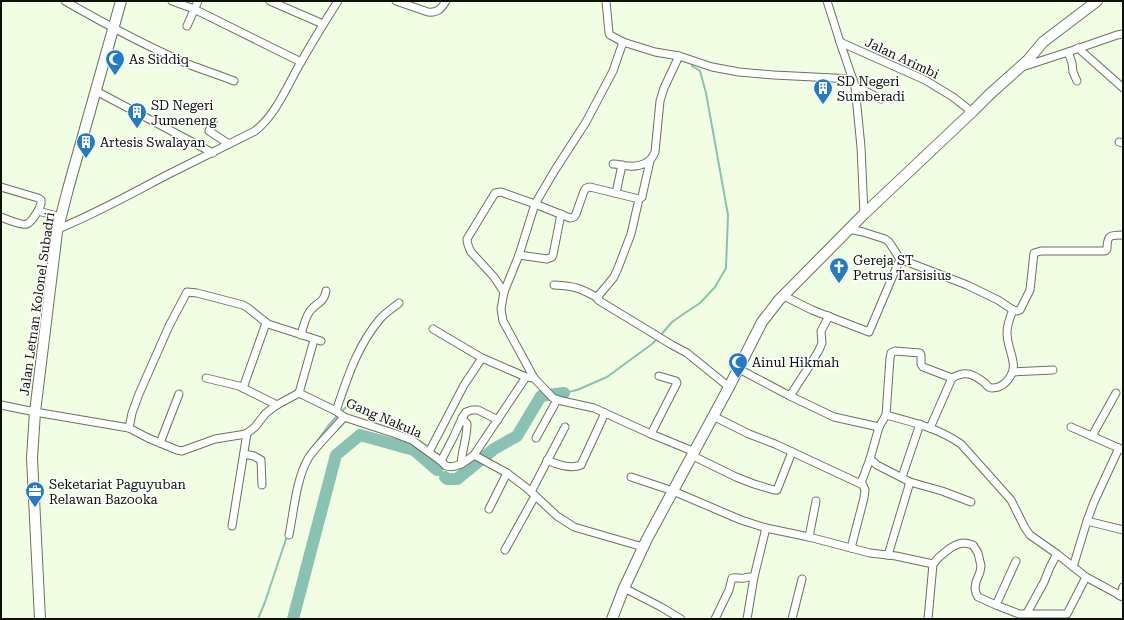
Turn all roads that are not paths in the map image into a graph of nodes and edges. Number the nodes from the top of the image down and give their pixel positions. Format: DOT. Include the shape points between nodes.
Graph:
graph roads {
  1 [pos="65,1"];
  2 [pos="122,1"];
  3 [pos="172,1"];
  4 [pos="198,1"];
  5 [pos="270,1"];
  6 [pos="338,1"];
  7 [pos="396,1"];
  8 [pos="446,1"];
  9 [pos="606,1"];
  10 [pos="827,1"];
  11 [pos="1097,1"];
  12 [pos="194,9"];
  13 [pos="324,24"];
  14 [pos="187,26"];
  15 [pos="113,28"];
  16 [pos="1123,34"];
  17 [pos="623,42"];
  18 [pos="840,42"];
  19 [pos="1078,48"];
  20 [pos="1068,52"];
  21 [pos="679,56"];
  22 [pos="301,62"];
  23 [pos="1019,68"];
  24 [pos="1077,81"];
  25 [pos="234,82"];
  26 [pos="854,82"];
  27 [pos="1123,88"];
  28 [pos="96,91"];
  29 [pos="881,99"];
  30 [pos="972,112"];
  31 [pos="213,122"];
  32 [pos="230,144"];
  33 [pos="212,153"];
  34 [pos="650,160"];
  35 [pos="613,164"];
  36 [pos="622,165"];
  37 [pos="1,187"];
  38 [pos="616,193"];
  39 [pos="639,199"];
  40 [pos="535,204"];
  41 [pos="38,211"];
  42 [pos="561,214"];
  43 [pos="864,214"];
  44 [pos="1,217"];
  45 [pos="61,217"];
  46 [pos="58,229"];
  47 [pos="849,229"];
  48 [pos="1123,235"];
  49 [pos="519,255"];
  50 [pos="900,259"];
  51 [pos="554,285"];
  52 [pos="326,291"];
  53 [pos="504,292"];
  54 [pos="784,296"];
  55 [pos="596,298"];
  56 [pos="399,303"];
  57 [pos="1013,310"];
  58 [pos="828,316"];
  59 [pos="266,323"];
  60 [pos="433,329"];
  61 [pos="301,335"];
  62 [pos="482,358"];
  63 [pos="739,369"];
  64 [pos="1053,370"];
  65 [pos="1013,372"];
  66 [pos="659,376"];
  67 [pos="526,377"];
  68 [pos="206,378"];
  69 [pos="534,378"];
  70 [pos="952,378"];
  71 [pos="729,387"];
  72 [pos="243,388"];
  73 [pos="299,393"];
  74 [pos="1116,393"];
  75 [pos="179,394"];
  76 [pos="790,396"];
  77 [pos="557,400"];
  78 [pos="1,405"];
  79 [pos="277,405"];
  80 [pos="35,412"];
  81 [pos="605,413"];
  82 [pos="340,414"];
  83 [pos="886,415"];
  84 [pos="713,416"];
  85 [pos="462,418"];
  86 [pos="498,420"];
  87 [pos="920,424"];
  88 [pos="564,427"];
  89 [pos="879,427"];
  90 [pos="1071,427"];
  91 [pos="129,428"];
  92 [pos="930,428"];
  93 [pos="247,433"];
  94 [pos="651,434"];
  95 [pos="1092,436"];
  96 [pos="536,438"];
  97 [pos="160,443"];
  98 [pos="1121,449"];
  99 [pos="429,452"];
  100 [pos="792,452"];
  101 [pos="244,454"];
  102 [pos="694,454"];
  103 [pos="479,457"];
  104 [pos="870,459"];
  105 [pos="547,460"];
  106 [pos="441,461"];
  107 [pos="461,464"];
  108 [pos="507,473"];
  109 [pos="631,477"];
  110 [pos="902,477"];
  111 [pos="910,482"];
  112 [pos="861,483"];
  113 [pos="262,485"];
  114 [pos="674,491"];
  115 [pos="533,494"];
  116 [pos="816,501"];
  117 [pos="971,502"];
  118 [pos="489,509"];
  119 [pos="1087,521"];
  120 [pos="232,526"];
  121 [pos="766,528"];
  122 [pos="1123,530"];
  123 [pos="289,535"];
  124 [pos="809,537"];
  125 [pos="643,547"];
  126 [pos="851,548"];
  127 [pos="505,550"];
  128 [pos="1057,554"];
  129 [pos="888,555"];
  130 [pos="1016,561"];
  131 [pos="933,564"];
  132 [pos="1073,567"];
  133 [pos="754,576"];
  134 [pos="1086,577"];
  135 [pos="802,579"];
  136 [pos="1123,587"];
  137 [pos="624,588"];
  138 [pos="1122,596"];
  139 [pos="996,605"];
  140 [pos="1027,613"];
  141 [pos="1018,616"];
  142 [pos="40,619"];
  143 [pos="612,619"];
  144 [pos="681,619"];
  145 [pos="715,619"];
  146 [pos="747,619"];
  147 [pos="792,619"];
  148 [pos="928,619"];
  1 -- 15 [label="street"];
  2 -- 15 [label="main road, Jalan Letnan Kolonel Subadri"];
  3 -- 12 [label="street"];
  4 -- 12 [label="street"];
  5 -- 13 [label="street"];
  6 -- 13 [label="street"];
  7 -- 8 [label="street" via="433,13"];
  9 -- 17 [label="street" via="609,33"];
  10 -- 18 [label="street"];
  11 -- 23 [label="main road" via="1043,42"];
  12 -- 14 [label="street"];
  12 -- 22 [label="street"];
  13 -- 22 [label="street"];
  15 -- 25 [label="street"];
  15 -- 28 [label="main road, Jalan Letnan Kolonel Subadri"];
  16 -- 19 [label="street"];
  17 -- 21 [label="street"];
  17 -- 40 [label="street" via="613,71 586,122"];
  18 -- 26 [label="street"];
  18 -- 30 [label="street, Jalan Arimbi" via="925,80"];
  19 -- 20 [label="street"];
  19 -- 27 [label="street"];
  20 -- 23 [label="street"];
  20 -- 24 [label="street"];
  21 -- 26 [label="street" via="712,67 739,72"];
  21 -- 34 [label="street" via="660,101 656,152"];
  22 -- 32 [label="street" via="263,125"];
  23 -- 30 [label="main road"];
  26 -- 29 [label="street"];
  26 -- 43 [label="street"];
  28 -- 33 [label="street"];
  28 -- 45 [label="main road, Jalan Letnan Kolonel Subadri"];
  30 -- 43 [label="main road"];
  31 -- 32 [label="street" via="209,131"];
  32 -- 33 [label="street"];
  33 -- 46 [label="street" via="87,217"];
  34 -- 36 [label="street" via="640,165"];
  34 -- 39 [label="street" via="642,197"];
  35 -- 36 [label="street"];
  36 -- 38 [label="street"];
  37 -- 41 [label="street" via="38,198 42,204"];
  38 -- 39 [label="street"];
  38 -- 42 [label="street" via="588,187 584,191 575,216 570,218"];
  39 -- 55 [label="street" via="631,234 618,268 614,277"];
  40 -- 42 [label="street"];
  40 -- 49 [label="street"];
  40 -- 53 [label="street" via="502,192 494,194 467,239 471,252"];
  41 -- 44 [label="street" via="27,225"];
  41 -- 45 [label="street"];
  42 -- 49 [label="street" via="552,257 547,259"];
  43 -- 47 [label="main road"];
  45 -- 46 [label="main road, Jalan Letnan Kolonel Subadri"];
  46 -- 80 [label="main road, Jalan Letnan Kolonel Subadri"];
  47 -- 50 [label="street" via="887,240"];
  47 -- 54 [label="main road"];
  48 -- 57 [label="street" via="1109,237 1105,251 1041,251 1034,254 1030,290 1020,310"];
  49 -- 53 [label="street"];
  50 -- 57 [label="street" via="967,285"];
  50 -- 58 [label="street" via="869,332"];
  51 -- 55 [label="street" via="580,288"];
  52 -- 61 [label="street" via="324,298 311,310"];
  53 -- 69 [label="street" via="501,309 503,321"];
  54 -- 58 [label="street"];
  54 -- 63 [label="main road" via="762,322"];
  55 -- 71 [label="street" via="687,353"];
  56 -- 82 [label="street" via="381,318 364,342 352,366"];
  57 -- 65 [label="street" via="1007,334"];
  58 -- 76 [label="street" via="821,331 820,350"];
  59 -- 61 [label="street"];
  59 -- 72 [label="street"];
  59 -- 91 [label="street" via="243,305 187,292 139,394"];
  60 -- 62 [label="street"];
  61 -- 73 [label="street" via="317,340"];
  62 -- 67 [label="street"];
  62 -- 99 [label="street" via="464,385"];
  63 -- 71 [label="main road"];
  63 -- 76 [label="street"];
  64 -- 65 [label="street"];
  65 -- 70 [label="street" via="1001,387 994,388 968,373"];
  66 -- 94 [label="street" via="677,383"];
  67 -- 69 [label="street"];
  67 -- 86 [label="street"];
  68 -- 72 [label="street"];
  69 -- 77 [label="street"];
  70 -- 83 [label="street" via="923,367 920,353 895,351 890,358"];
  70 -- 92 [label="street"];
  71 -- 84 [label="main road"];
  72 -- 79 [label="street"];
  73 -- 79 [label="street"];
  73 -- 82 [label="street, Gang Nakula"];
  74 -- 95 [label="street"];
  75 -- 97 [label="street"];
  76 -- 89 [label="street" via="834,417"];
  77 -- 81 [label="street"];
  77 -- 96 [label="street"];
  78 -- 80 [label="street"];
  79 -- 93 [label="street"];
  80 -- 91 [label="street"];
  80 -- 142 [label="main road, Jalan Letnan Kolonel Subadri" via="32,458"];
  81 -- 94 [label="street"];
  81 -- 105 [label="street" via="581,465 558,465"];
  82 -- 99 [label="street, Gang Nakula" via="412,440"];
  82 -- 123 [label="street" via="306,464 299,482"];
  83 -- 87 [label="street"];
  83 -- 89 [label="street"];
  84 -- 100 [label="street"];
  84 -- 102 [label="main road"];
  85 -- 86 [label="street" via="466,412 478,410"];
  85 -- 106 [label="street"];
  85 -- 107 [label="street" via="467,424 467,432"];
  86 -- 103 [label="street"];
  87 -- 92 [label="street"];
  87 -- 110 [label="street"];
  88 -- 105 [label="street"];
  89 -- 104 [label="street"];
  90 -- 95 [label="street"];
  91 -- 97 [label="street"];
  92 -- 128 [label="street" via="960,444 1011,500 1030,535"];
  93 -- 97 [label="street" via="214,440 182,451"];
  93 -- 101 [label="street"];
  94 -- 102 [label="street"];
  95 -- 98 [label="street"];
  98 -- 119 [label="street"];
  99 -- 106 [label="street, Gang Nakula"];
  100 -- 102 [label="street" via="777,490 744,480"];
  100 -- 112 [label="street"];
  101 -- 113 [label="street" via="262,460"];
  101 -- 120 [label="street"];
  102 -- 114 [label="main road"];
  103 -- 107 [label="street"];
  103 -- 108 [label="street"];
  104 -- 110 [label="street"];
  104 -- 112 [label="street"];
  105 -- 115 [label="street"];
  106 -- 107 [label="street, Gang Nakula" via="449,467"];
  108 -- 115 [label="street"];
  108 -- 118 [label="street"];
  109 -- 114 [label="street"];
  110 -- 111 [label="street"];
  111 -- 117 [label="street"];
  111 -- 129 [label="street"];
  112 -- 126 [label="street" via="864,487 864,498"];
  114 -- 121 [label="street"];
  114 -- 125 [label="main road"];
  115 -- 125 [label="street" via="556,516 574,527"];
  115 -- 127 [label="street"];
  116 -- 124 [label="street"];
  119 -- 122 [label="street"];
  119 -- 132 [label="street"];
  121 -- 124 [label="street"];
  121 -- 133 [label="street"];
  124 -- 126 [label="street"];
  125 -- 137 [label="main road"];
  126 -- 129 [label="street"];
  128 -- 132 [label="street"];
  128 -- 140 [label="street"];
  129 -- 131 [label="street"];
  130 -- 139 [label="street"];
  131 -- 139 [label="street" via="957,545 973,545 981,566 976,582 976,593 978,597"];
  131 -- 148 [label="street"];
  132 -- 134 [label="street"];
  133 -- 145 [label="street" via="732,578"];
  133 -- 146 [label="street"];
  134 -- 138 [label="street"];
  134 -- 140 [label="street" via="1067,614"];
  135 -- 147 [label="street"];
  136 -- 138 [label="street"];
  137 -- 143 [label="main road"];
  137 -- 144 [label="street"];
  139 -- 141 [label="street"];
  140 -- 141 [label="street"];
}
